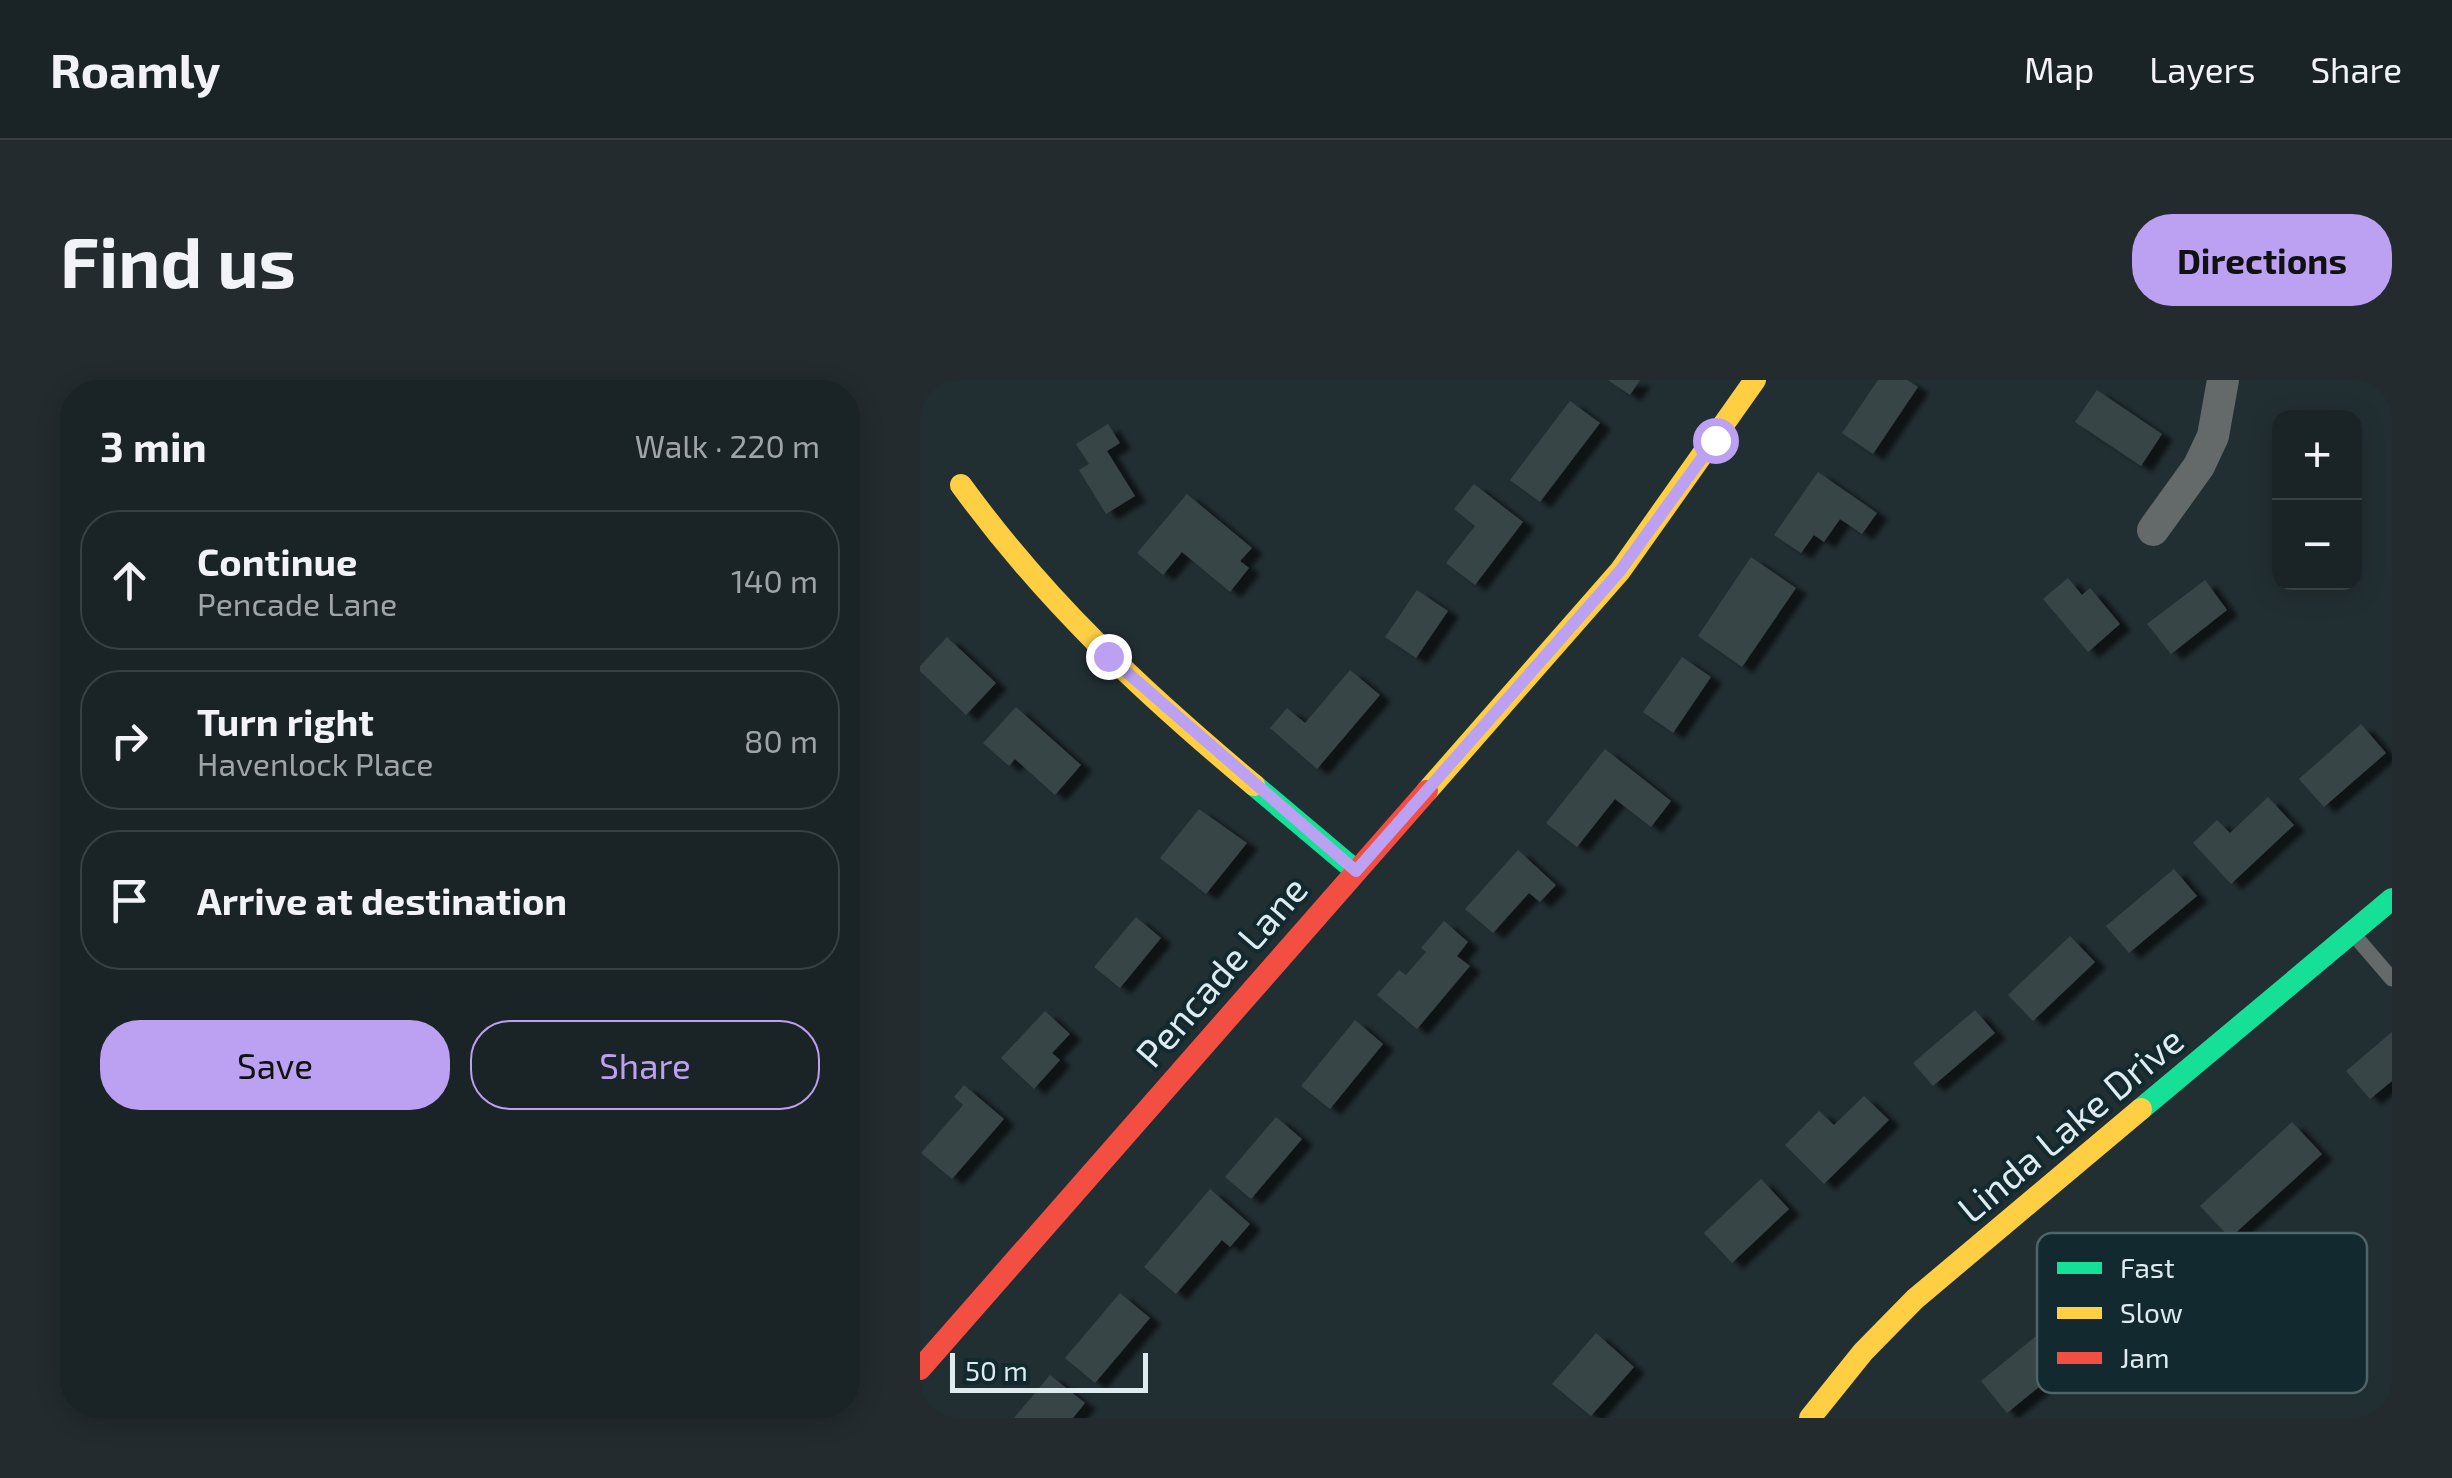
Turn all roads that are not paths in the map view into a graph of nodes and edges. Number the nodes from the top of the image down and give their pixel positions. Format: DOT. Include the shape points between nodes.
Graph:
graph roads {
  1 [pos="1756,380"];
  2 [pos="2223,380"];
  3 [pos="962,486"];
  4 [pos="2153,530"];
  5 [pos="1356,871"];
  6 [pos="2392,899"];
  7 [pos="2352,933"];
  8 [pos="2392,980"];
  9 [pos="920,1368"];
  10 [pos="1810,1418"];
  1 -- 5 [label="street, Pencade Lane" via="1620,571"];
  2 -- 4 [label="street" via="2213,436"];
  3 -- 5 [label="street" via="1056,607"];
  5 -- 9 [label="street, Pencade Lane"];
  6 -- 7 [label="street, Linda Lake Drive"];
  7 -- 8 [label="lane"];
  7 -- 10 [label="street, Linda Lake Drive" via="1915,1299"];
}
